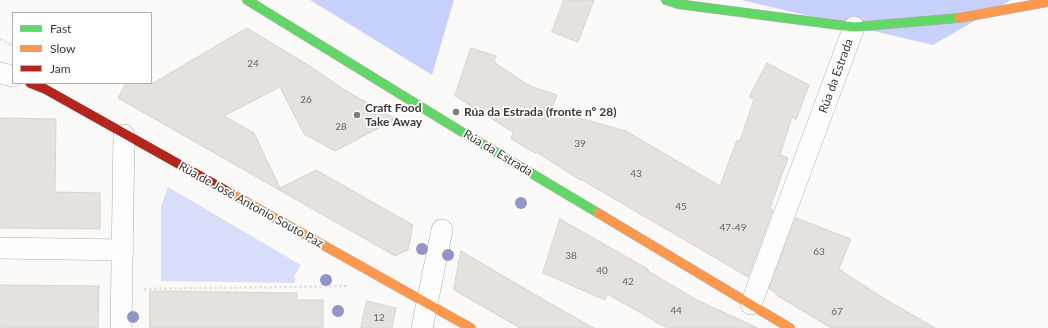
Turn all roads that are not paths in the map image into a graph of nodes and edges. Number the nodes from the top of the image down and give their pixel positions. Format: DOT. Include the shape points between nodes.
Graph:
graph roads {
  1 [pos="247,0"];
  2 [pos="666,0"];
  3 [pos="1048,2"];
  4 [pos="854,27"];
  5 [pos="0,73"];
  6 [pos="12,76"];
  7 [pos="32,84"];
  8 [pos="124,135"];
  9 [pos="442,230"];
  10 [pos="0,248"];
  11 [pos="123,250"];
  12 [pos="428,303"];
  13 [pos="750,304"];
  14 [pos="121,328"];
  15 [pos="422,328"];
  16 [pos="470,328"];
  17 [pos="790,328"];
  1 -- 13 [label="street, Rúa da Estrada"];
  2 -- 4 [label="street, Rúa da Estrada" via="678,4"];
  3 -- 4 [label="street" via="952,19"];
  4 -- 13 [label="street, Rúa da Estrada"];
  5 -- 6 [label="street"];
  7 -- 8 [label="street, Rúa de José Antonio Souto Paz"];
  8 -- 11 [label="street"];
  8 -- 12 [label="street, Rúa de José Antonio Souto Paz"];
  9 -- 12 [label="street"];
  10 -- 11 [label="street"];
  11 -- 14 [label="street"];
  12 -- 15 [label="street"];
  12 -- 16 [label="street, Rúa de José Antonio Souto Paz"];
  13 -- 17 [label="street, Rúa da Estrada"];
}
